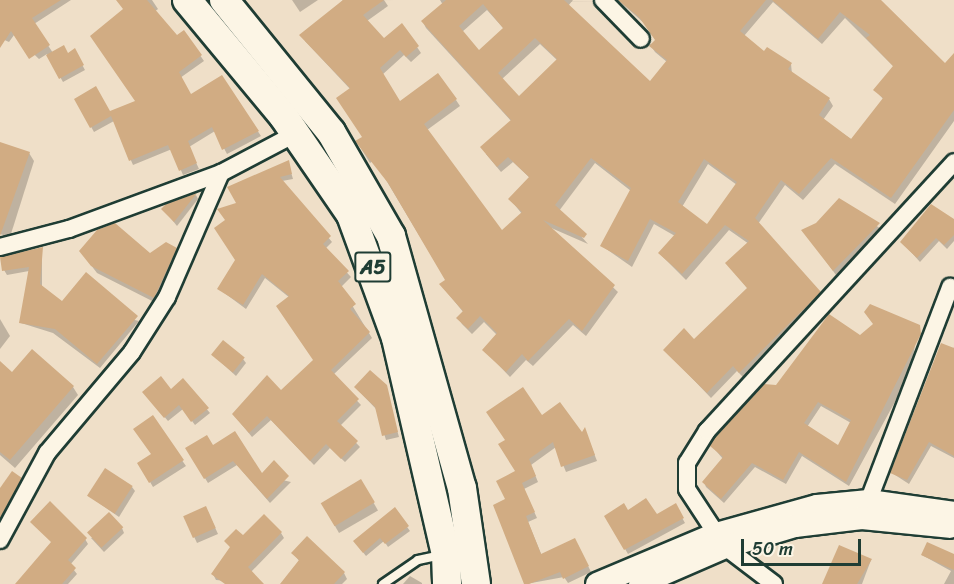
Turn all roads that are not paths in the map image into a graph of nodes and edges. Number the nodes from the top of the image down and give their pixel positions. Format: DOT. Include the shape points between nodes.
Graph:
graph roads {
  1 [pos="187,0"];
  2 [pos="224,0"];
  3 [pos="603,0"];
  4 [pos="641,39"];
  5 [pos="297,133"];
  6 [pos="954,162"];
  7 [pos="221,173"];
  8 [pos="0,247"];
  9 [pos="950,287"];
  10 [pos="866,509"];
  11 [pos="954,513"];
  12 [pos="954,528"];
  13 [pos="0,540"];
  14 [pos="720,540"];
  15 [pos="446,554"];
  16 [pos="384,584"];
  17 [pos="447,584"];
  18 [pos="476,584"];
  19 [pos="597,584"];
  20 [pos="640,584"];
  21 [pos="774,584"];
  1 -- 5 [label="highway, A5"];
  2 -- 18 [label="highway, A5" via="331,132 391,236 462,488"];
  3 -- 4 [label="street"];
  5 -- 7 [label="street"];
  5 -- 15 [label="highway, A5" via="351,215 380,284"];
  6 -- 14 [label="street" via="696,446 687,463 687,489"];
  7 -- 8 [label="street" via="69,229"];
  7 -- 13 [label="street" via="166,297 132,351 47,453"];
  9 -- 10 [label="street"];
  10 -- 11 [label="street"];
  10 -- 12 [label="street"];
  10 -- 14 [label="street" via="774,515"];
  14 -- 19 [label="street"];
  14 -- 20 [label="street"];
  14 -- 21 [label="street"];
  15 -- 16 [label="lane" via="418,560"];
  15 -- 17 [label="highway, A5"];
}
